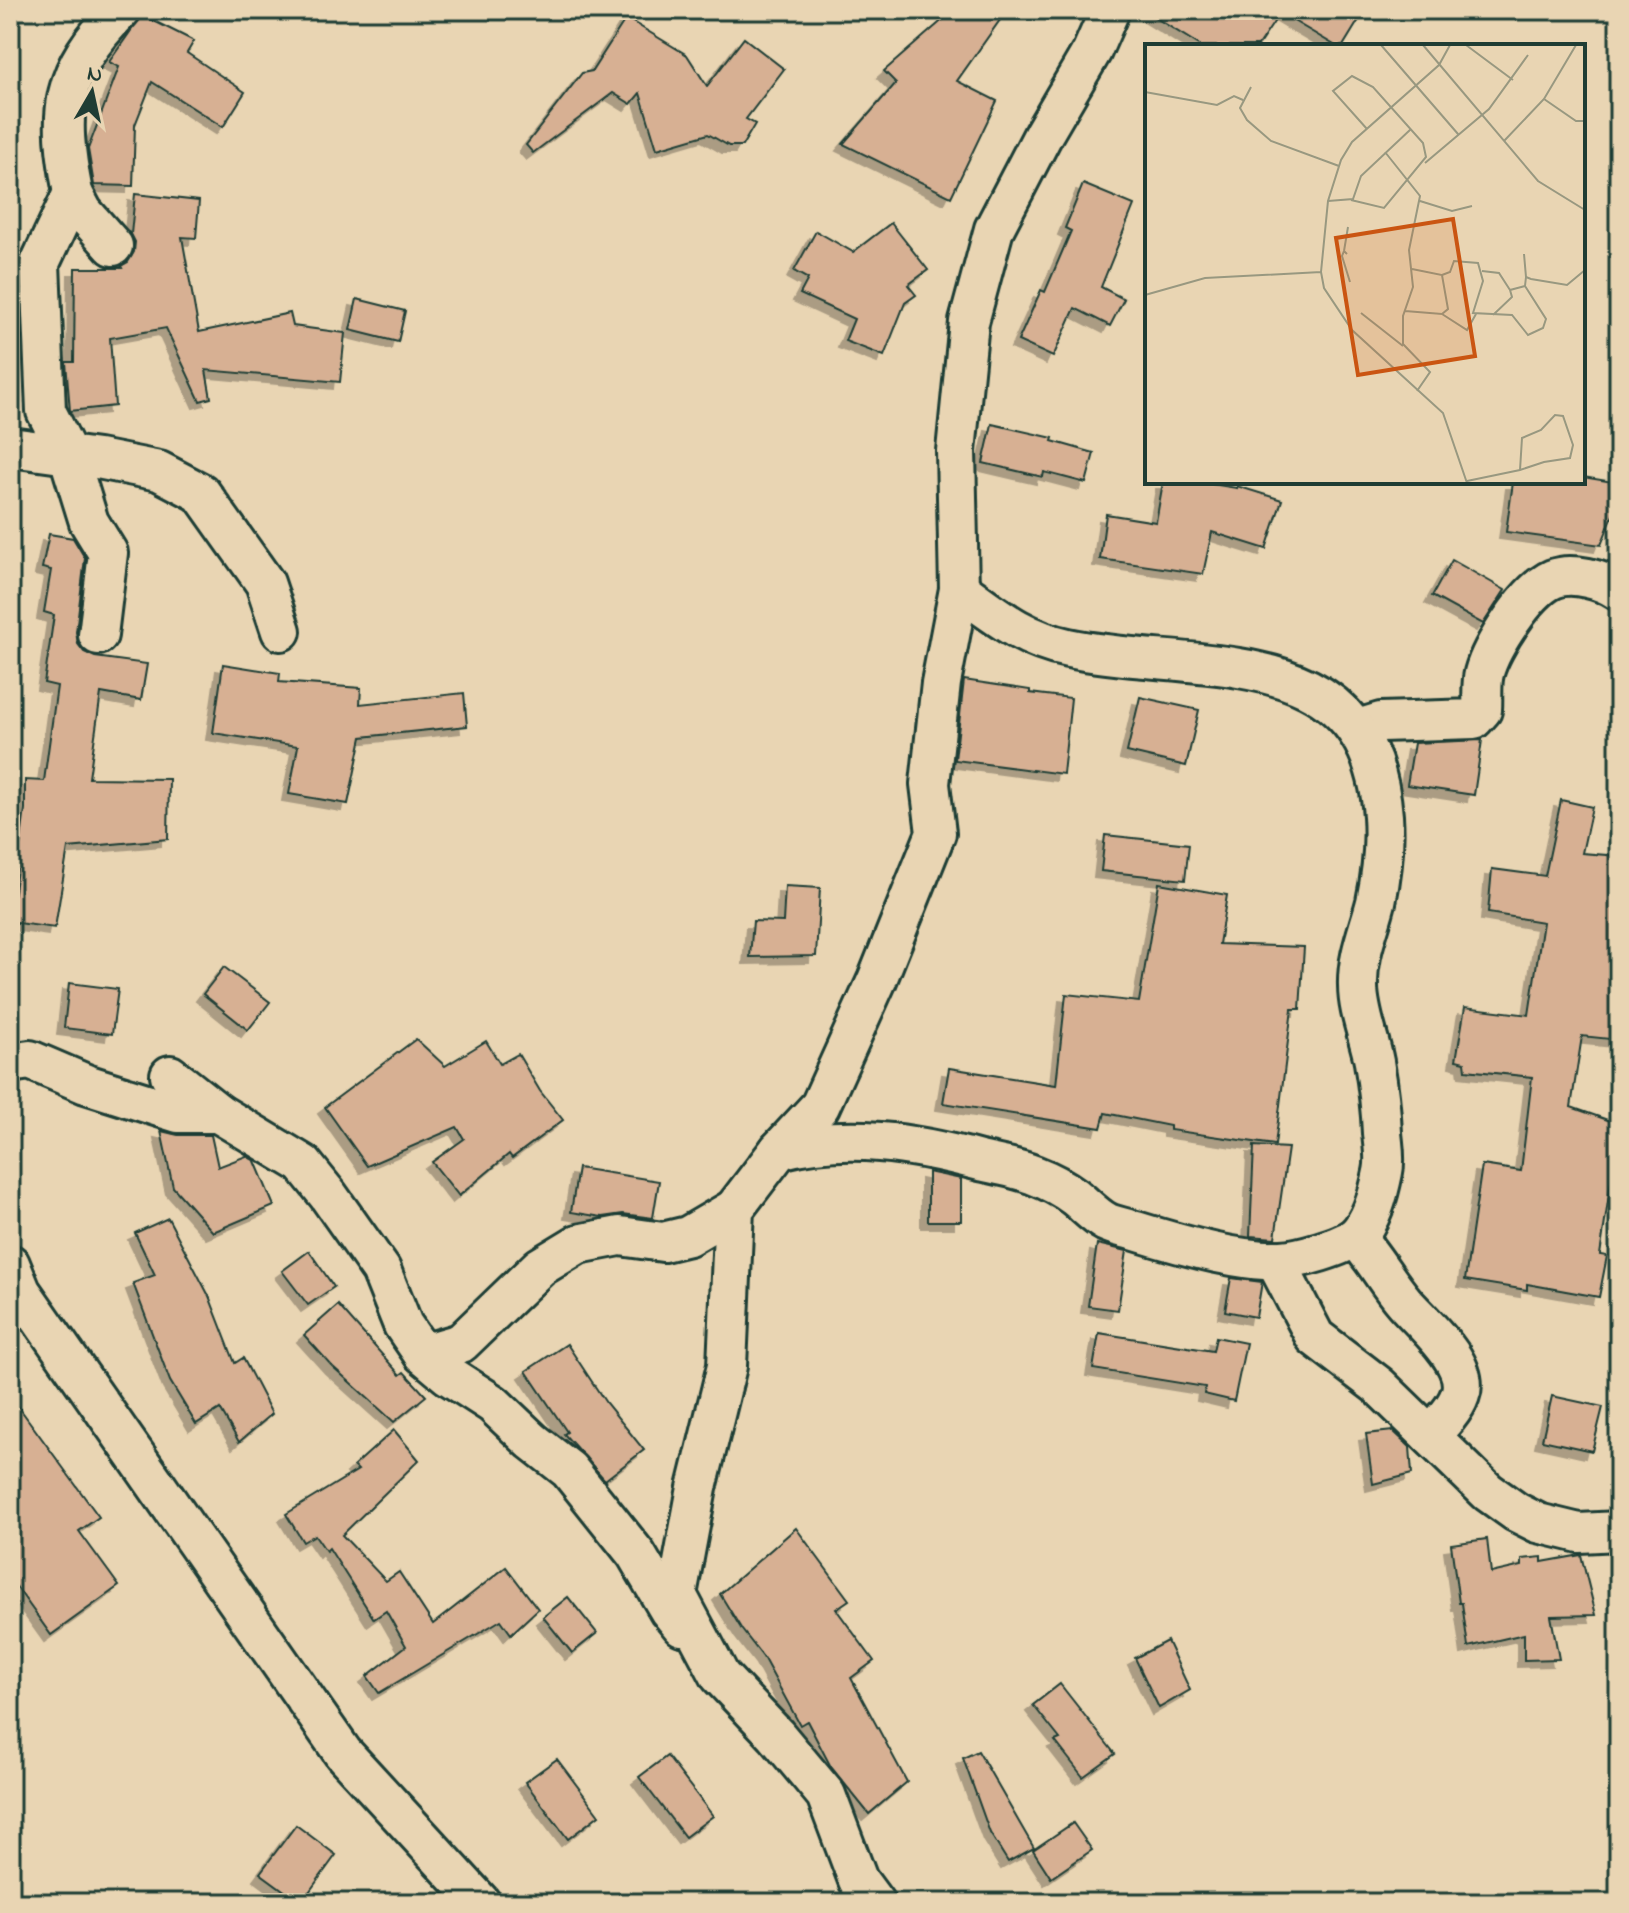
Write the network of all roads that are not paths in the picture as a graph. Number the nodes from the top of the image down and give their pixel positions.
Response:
1 (121, 10) edge
2 (1110, 10) edge
3 (73, 193) junction
4 (113, 246) dead end
5 (18, 448) dead end
6 (68, 454) junction
7 (959, 589) junction
8 (1619, 591) edge
9 (281, 631) dead end
10 (98, 635) dead end
11 (1358, 729) junction
12 (10, 1063) edge
13 (170, 1075) dead end
14 (218, 1113) junction
15 (779, 1150) junction
16 (734, 1209) junction
17 (1355, 1237) junction
18 (1275, 1260) junction
19 (10, 1264) edge
20 (423, 1354) junction
21 (1430, 1435) junction
22 (1619, 1531) edge
23 (720, 1676) junction
24 (481, 1903) edge
25 (875, 1903) edge

1 - 3 street
2 - 7 street
3 - 4 street
3 - 6 street
5 - 6 street
6 - 9 street
6 - 10 street
7 - 11 street
7 - 15 street
8 - 11 street
11 - 17 street
12 - 14 street
13 - 14 street
14 - 20 street
15 - 16 street
15 - 18 street
16 - 20 street
16 - 23 street
17 - 18 street
17 - 21 street
18 - 21 street
19 - 24 street
20 - 23 street
21 - 22 street
23 - 25 street

